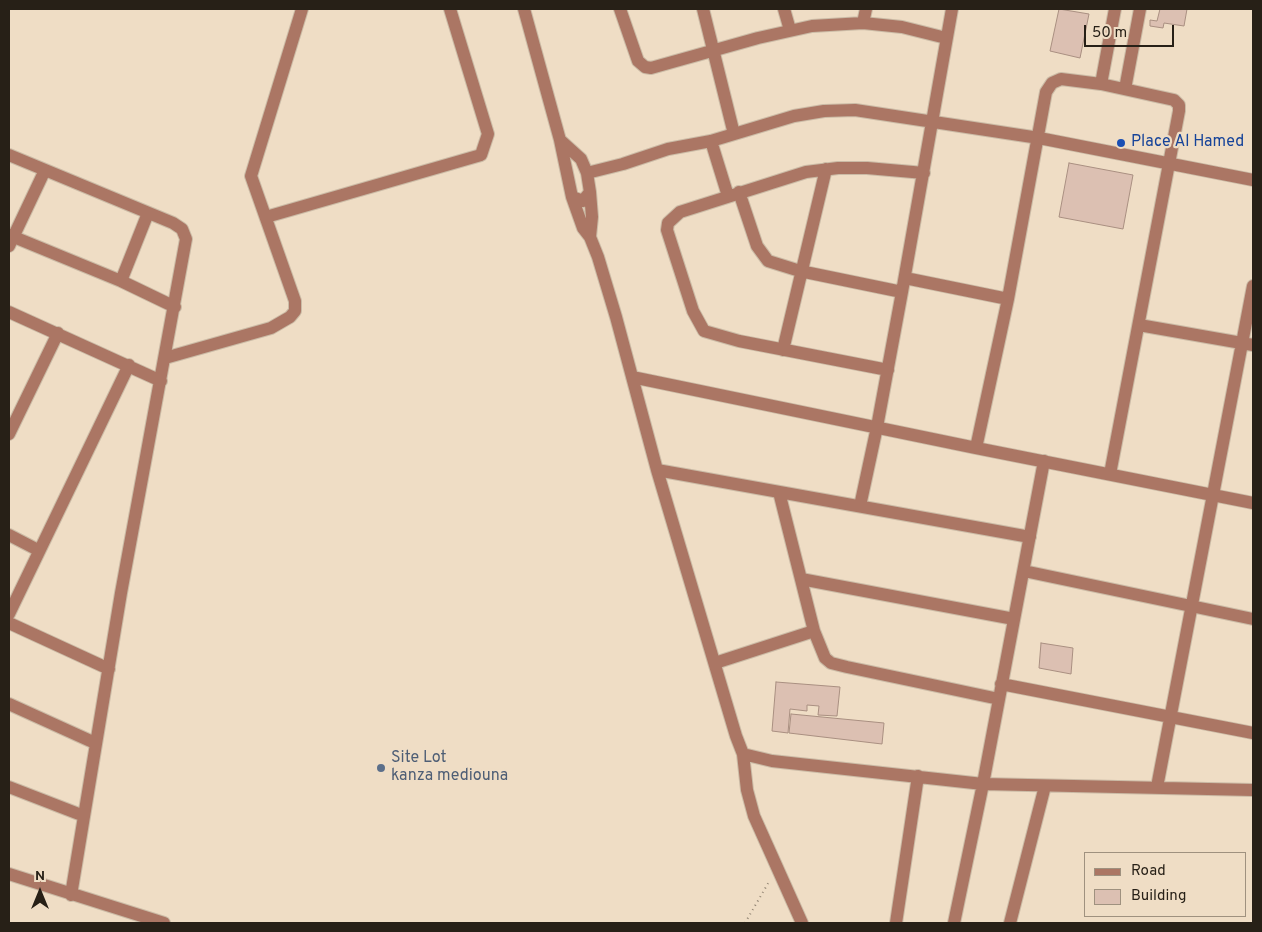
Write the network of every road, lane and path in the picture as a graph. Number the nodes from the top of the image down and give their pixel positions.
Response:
1 (302, 9) edge
2 (451, 9) edge
3 (524, 9) edge
4 (620, 9) edge
5 (703, 9) edge
6 (784, 9) edge
7 (866, 9) edge
8 (952, 9) edge
9 (1115, 9) edge
10 (1140, 9) edge
11 (863, 23) junction
12 (790, 30) junction
13 (946, 38) junction
14 (714, 50) junction
15 (1101, 84) junction
16 (1125, 89) junction
17 (932, 120) junction
18 (734, 134) junction
19 (1039, 138) junction
20 (560, 140) junction
21 (711, 142) junction
22 (9, 155) edge
23 (581, 159) junction
24 (1169, 164) junction
25 (564, 165) junction
26 (826, 169) junction
27 (45, 170) junction
28 (587, 173) junction
29 (924, 173) junction
30 (1253, 180) edge
31 (590, 192) junction
32 (734, 194) junction
33 (572, 197) junction
34 (148, 213) junction
35 (266, 217) junction
36 (590, 237) junction
37 (10, 239) edge
38 (800, 271) junction
39 (905, 278) junction
40 (121, 281) junction
41 (1253, 286) edge
42 (902, 292) junction
43 (1008, 299) junction
44 (175, 307) junction
45 (9, 312) edge
46 (1139, 325) junction
47 (58, 334) junction
48 (1248, 344) edge
49 (783, 350) junction
50 (165, 358) junction
51 (129, 365) junction
52 (888, 370) junction
53 (632, 377) junction
54 (161, 381) junction
55 (877, 427) junction
56 (9, 434) edge
57 (976, 448) junction
58 (1044, 461) junction
59 (657, 470) junction
60 (1110, 474) junction
61 (778, 492) junction
62 (1214, 495) junction
63 (1253, 503) edge
64 (860, 506) junction
65 (9, 535) edge
66 (1030, 537) junction
67 (38, 550) junction
68 (1024, 571) junction
69 (801, 579) junction
70 (1193, 606) junction
71 (9, 614) edge
72 (1014, 619) junction
73 (1253, 619) edge
74 (9, 623) edge
75 (814, 631) junction
76 (715, 663) junction
77 (109, 669) junction
78 (1001, 684) junction
79 (999, 699) junction
80 (9, 704) edge
81 (1171, 716) junction
82 (1253, 733) edge
83 (96, 743) junction
84 (743, 754) junction
85 (918, 776) junction
86 (984, 784) junction
87 (1045, 786) junction
88 (9, 787) edge
89 (1157, 787) junction
90 (1253, 790) edge
91 (84, 816) junction
92 (776, 868) junction
93 (9, 874) edge
94 (71, 895) junction
95 (164, 923) edge
96 (745, 923) edge
97 (802, 923) edge
98 (896, 923) edge
99 (954, 923) edge
100 (1010, 923) edge

1 - 35 street
2 - 35 street
3 - 20 street
4 - 14 street
5 - 14 street
6 - 12 street
7 - 11 street
8 - 13 street
9 - 15 street
10 - 16 street
11 - 12 street
11 - 13 street
12 - 14 street
13 - 17 street
14 - 18 street
15 - 16 street
15 - 19 street
16 - 24 street
17 - 18 street
17 - 19 street
17 - 29 street
18 - 21 street
19 - 24 street
19 - 43 street
20 - 23 street
20 - 25 street
21 - 28 street
21 - 32 street
22 - 27 street
23 - 25 street
23 - 28 street
24 - 30 street
24 - 46 street
25 - 33 street
26 - 29 street
26 - 32 street
26 - 38 street
27 - 34 street
27 - 37 street
28 - 31 street
29 - 39 street
31 - 33 street
31 - 36 street
32 - 38 street
32 - 49 street
33 - 36 street
34 - 40 street
34 - 44 street
35 - 50 street
36 - 53 street
37 - 40 street
38 - 42 street
38 - 49 street
39 - 42 street
39 - 43 street
40 - 44 street
41 - 48 street
42 - 52 street
43 - 57 street
44 - 50 street
45 - 47 street
46 - 48 street
46 - 60 street
47 - 51 street
47 - 56 street
48 - 62 street
49 - 52 street
50 - 54 street
51 - 54 street
51 - 67 street
52 - 55 street
53 - 55 street
53 - 59 street
54 - 77 street
55 - 57 street
55 - 64 street
57 - 58 street
58 - 60 street
58 - 66 street
59 - 61 street
59 - 76 street
60 - 62 street
61 - 64 street
61 - 69 street
62 - 63 street
62 - 70 street
64 - 66 street
65 - 67 street
66 - 68 street
67 - 71 street
68 - 70 street
68 - 72 street
69 - 72 street
69 - 75 street
70 - 73 street
70 - 81 street
72 - 78 street
74 - 77 street
75 - 76 street
75 - 79 street
76 - 84 street
77 - 83 street
78 - 79 street
78 - 81 street
79 - 86 street
80 - 83 street
81 - 82 street
81 - 89 street
83 - 91 street
84 - 85 street
84 - 92 street
85 - 86 street
85 - 98 street
86 - 87 street
86 - 99 street
87 - 89 street
87 - 100 street
88 - 91 street
89 - 90 street
91 - 94 street
92 - 96 path
92 - 97 street
93 - 94 street
94 - 95 street

